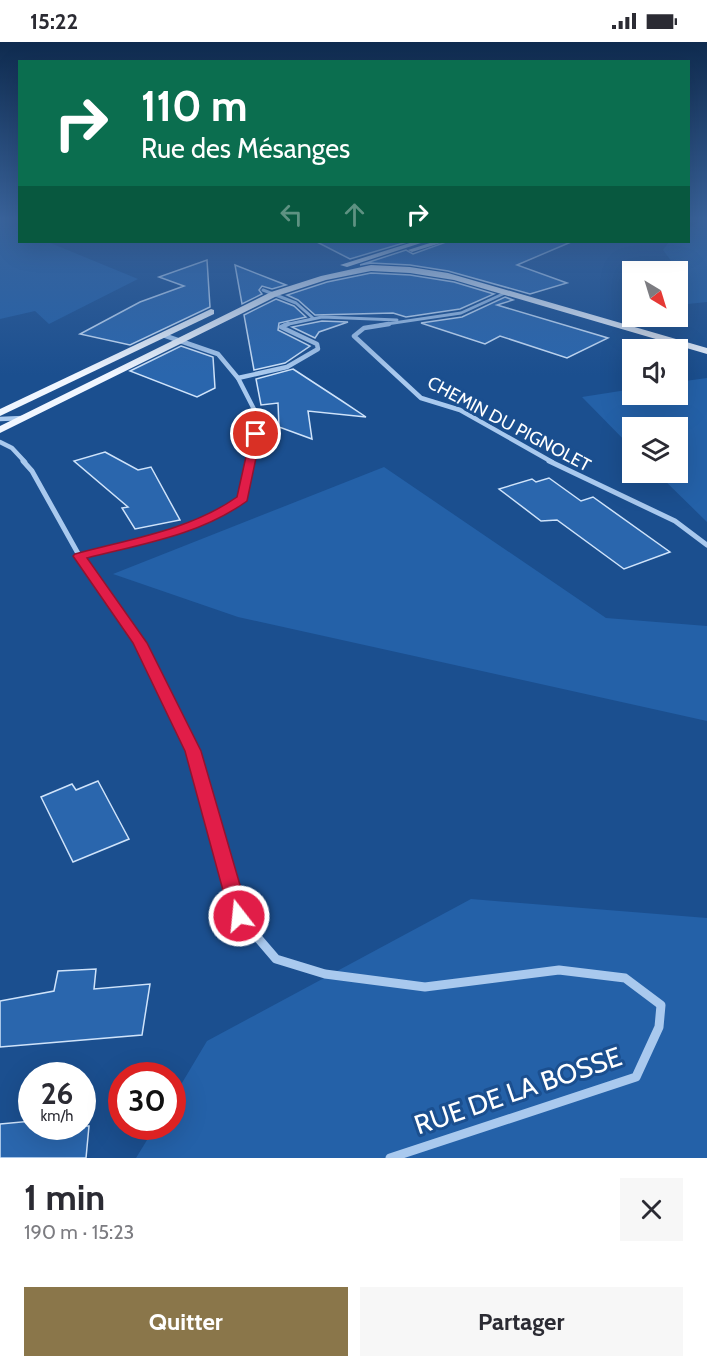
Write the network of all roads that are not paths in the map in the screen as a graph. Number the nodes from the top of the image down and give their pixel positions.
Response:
1 (331, 270) edge
2 (342, 270) edge
3 (361, 270) edge
4 (426, 270) edge
5 (426, 270) edge
6 (453, 278) junction
7 (268, 292) junction
8 (505, 293) junction
9 (227, 305) dead end
10 (216, 310) dead end
11 (313, 318) junction
12 (406, 321) junction
13 (171, 337) junction
14 (707, 351) edge
15 (238, 378) junction
16 (0, 413) edge
17 (25, 418) junction
18 (0, 419) edge
19 (0, 430) edge
20 (0, 442) edge
21 (707, 545) edge
22 (80, 556) junction
23 (390, 1158) edge

1 - 7 main road
2 - 7 main road
3 - 7 main road
4 - 6 main road
5 - 6 main road
6 - 8 main road
7 - 9 main road
7 - 11 street
7 - 13 main road
8 - 12 street, CHEMIN DU PIGNOLET
8 - 14 main road
10 - 13 main road
11 - 12 street
11 - 15 street
12 - 21 street, CHEMIN DU PIGNOLET
13 - 15 street
13 - 16 main road
13 - 17 main road
15 - 22 street
17 - 18 street
17 - 19 main road
20 - 22 street, RUE DE LA BOSSE
22 - 23 street, RUE DE LA BOSSE

